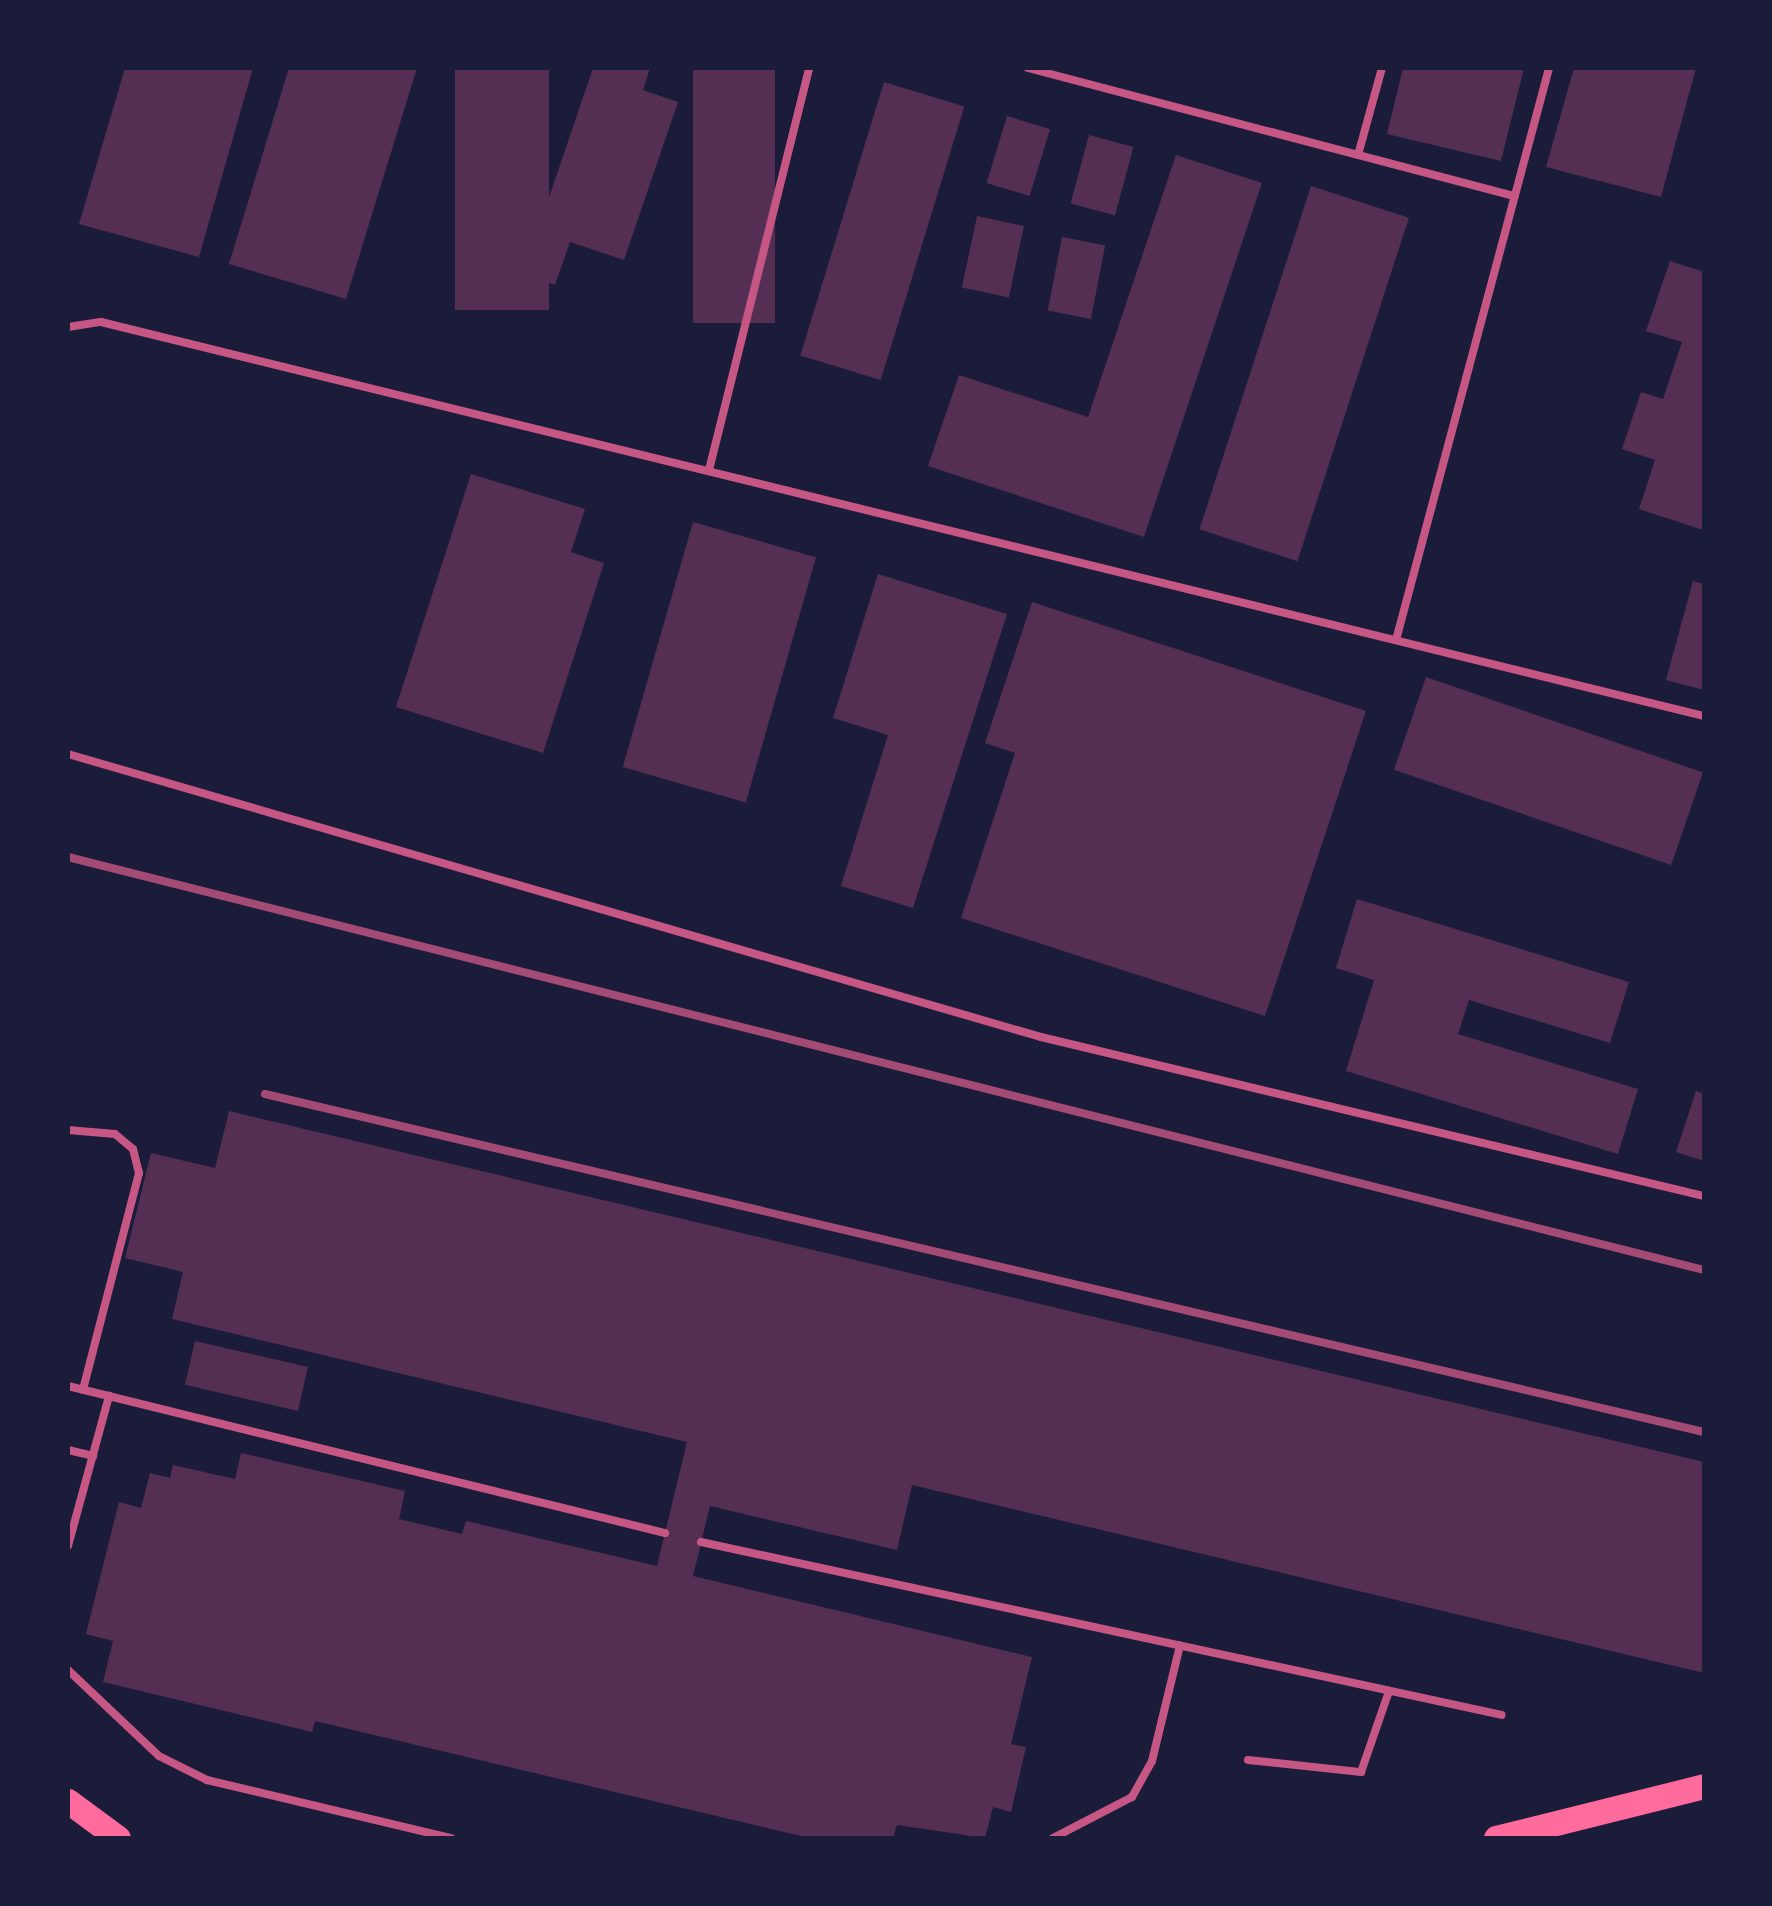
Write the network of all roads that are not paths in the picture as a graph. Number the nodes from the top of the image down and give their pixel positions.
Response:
1 (809, 68) edge
2 (1028, 68) edge
3 (1382, 68) edge
4 (1549, 68) edge
5 (1358, 155) junction
6 (1514, 196) junction
7 (68, 326) edge
8 (709, 470) junction
9 (1396, 640) junction
10 (1704, 716) edge
11 (68, 754) edge
12 (68, 1130) edge
13 (1704, 1196) edge
14 (68, 1386) edge
15 (83, 1390) junction
16 (109, 1396) junction
17 (68, 1450) edge
18 (92, 1456) junction
19 (665, 1533) dead end
20 (701, 1542) dead end
21 (68, 1546) edge
22 (1180, 1646) junction
23 (68, 1670) edge
24 (1389, 1691) junction
25 (1502, 1715) dead end
26 (1248, 1760) dead end
27 (1704, 1786) edge
28 (68, 1801) edge
29 (118, 1838) edge
30 (451, 1838) edge
31 (1054, 1838) edge
32 (1496, 1838) edge

1 - 8 lane
2 - 5 lane
3 - 5 lane
4 - 6 lane
5 - 6 lane
6 - 9 lane
7 - 8 lane
8 - 9 lane
9 - 10 lane
11 - 13 lane
12 - 15 lane
14 - 15 lane
15 - 16 lane
16 - 18 lane
16 - 19 lane
17 - 18 lane
18 - 21 lane
20 - 22 lane
22 - 24 lane
22 - 31 lane
23 - 30 lane
24 - 25 lane
24 - 26 lane
27 - 32 main road
28 - 29 main road

